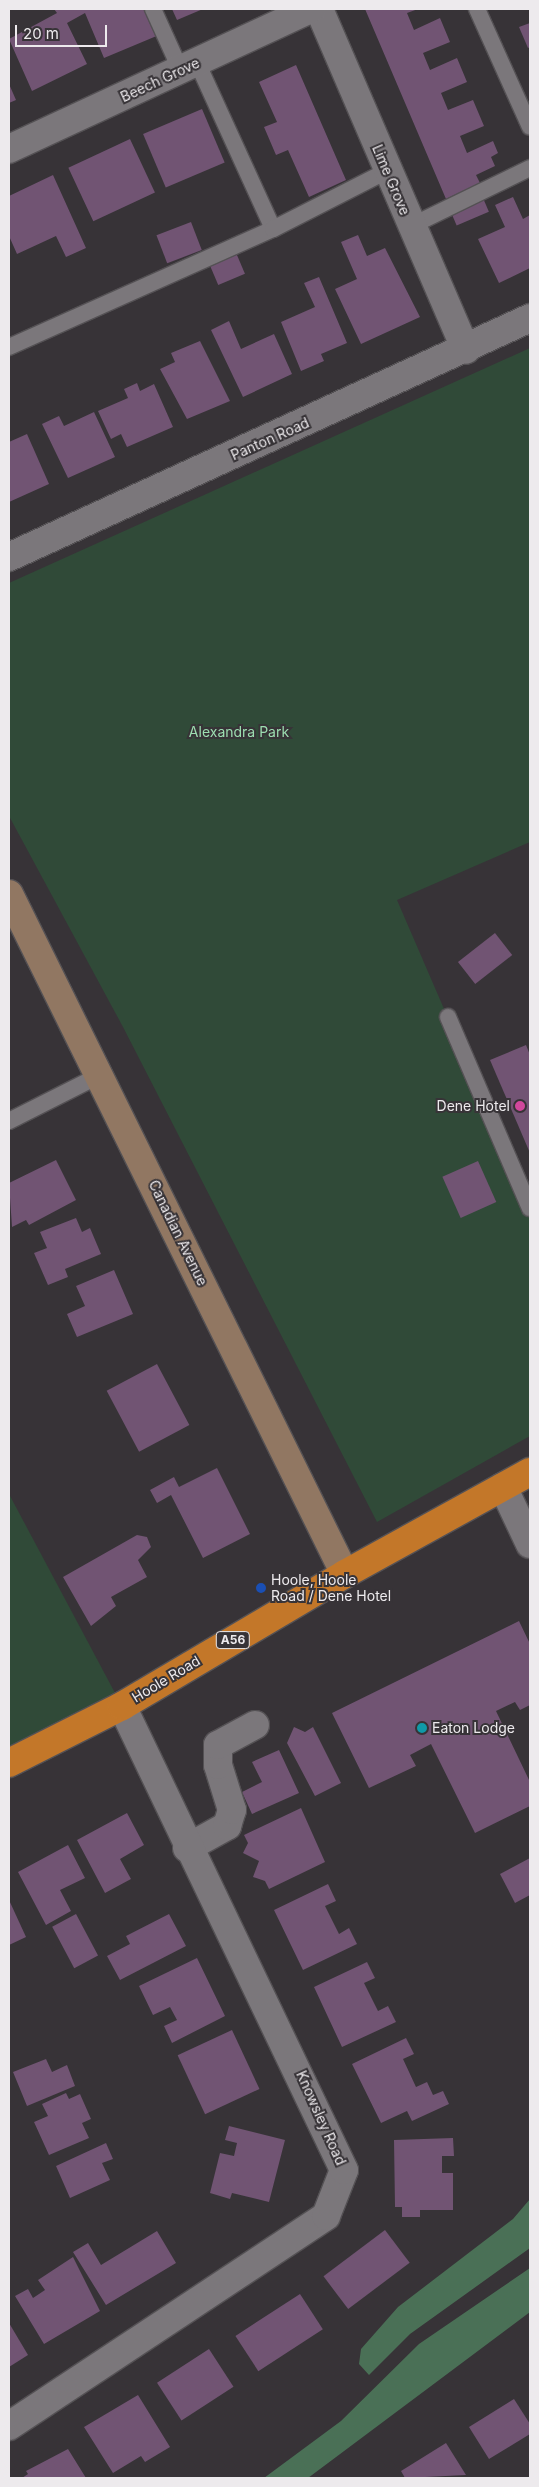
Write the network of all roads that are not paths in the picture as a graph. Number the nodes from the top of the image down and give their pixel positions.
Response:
1 (153, 9) edge
2 (310, 9) edge
3 (319, 9) edge
4 (477, 9) edge
5 (189, 66) junction
6 (530, 127) edge
7 (9, 149) edge
8 (530, 168) edge
9 (387, 171) junction
10 (411, 226) junction
11 (273, 228) junction
12 (530, 318) edge
13 (9, 347) edge
14 (466, 350) junction
15 (9, 557) edge
16 (9, 894) edge
17 (448, 1017) dead end
18 (100, 1075) junction
19 (9, 1121) edge
20 (530, 1208) edge
21 (530, 1472) edge
22 (503, 1487) junction
23 (530, 1544) edge
24 (345, 1574) junction
25 (122, 1706) junction
26 (255, 1725) dead end
27 (9, 1763) edge
28 (187, 1848) junction
29 (9, 2426) edge

1 - 5 lane
2 - 5 street, Beech Grove
3 - 9 street, Lime Grove
4 - 6 lane
5 - 7 street, Beech Grove
5 - 11 lane
8 - 10 lane
9 - 10 street, Lime Grove
9 - 11 lane
10 - 14 street, Lime Grove
11 - 13 lane
12 - 14 street, Panton Road
14 - 15 street, Panton Road
16 - 18 street, Canadian Avenue
17 - 20 lane
18 - 19 lane
18 - 24 street, Canadian Avenue
21 - 22 highway, Hoole Road / A56
22 - 23 street
22 - 24 highway, Hoole Road / A56
24 - 25 highway, Hoole Road / A56
25 - 27 highway, Hoole Road / A56
25 - 28 street, Knowsley Road
26 - 28 street
28 - 29 street, Knowsley Road

